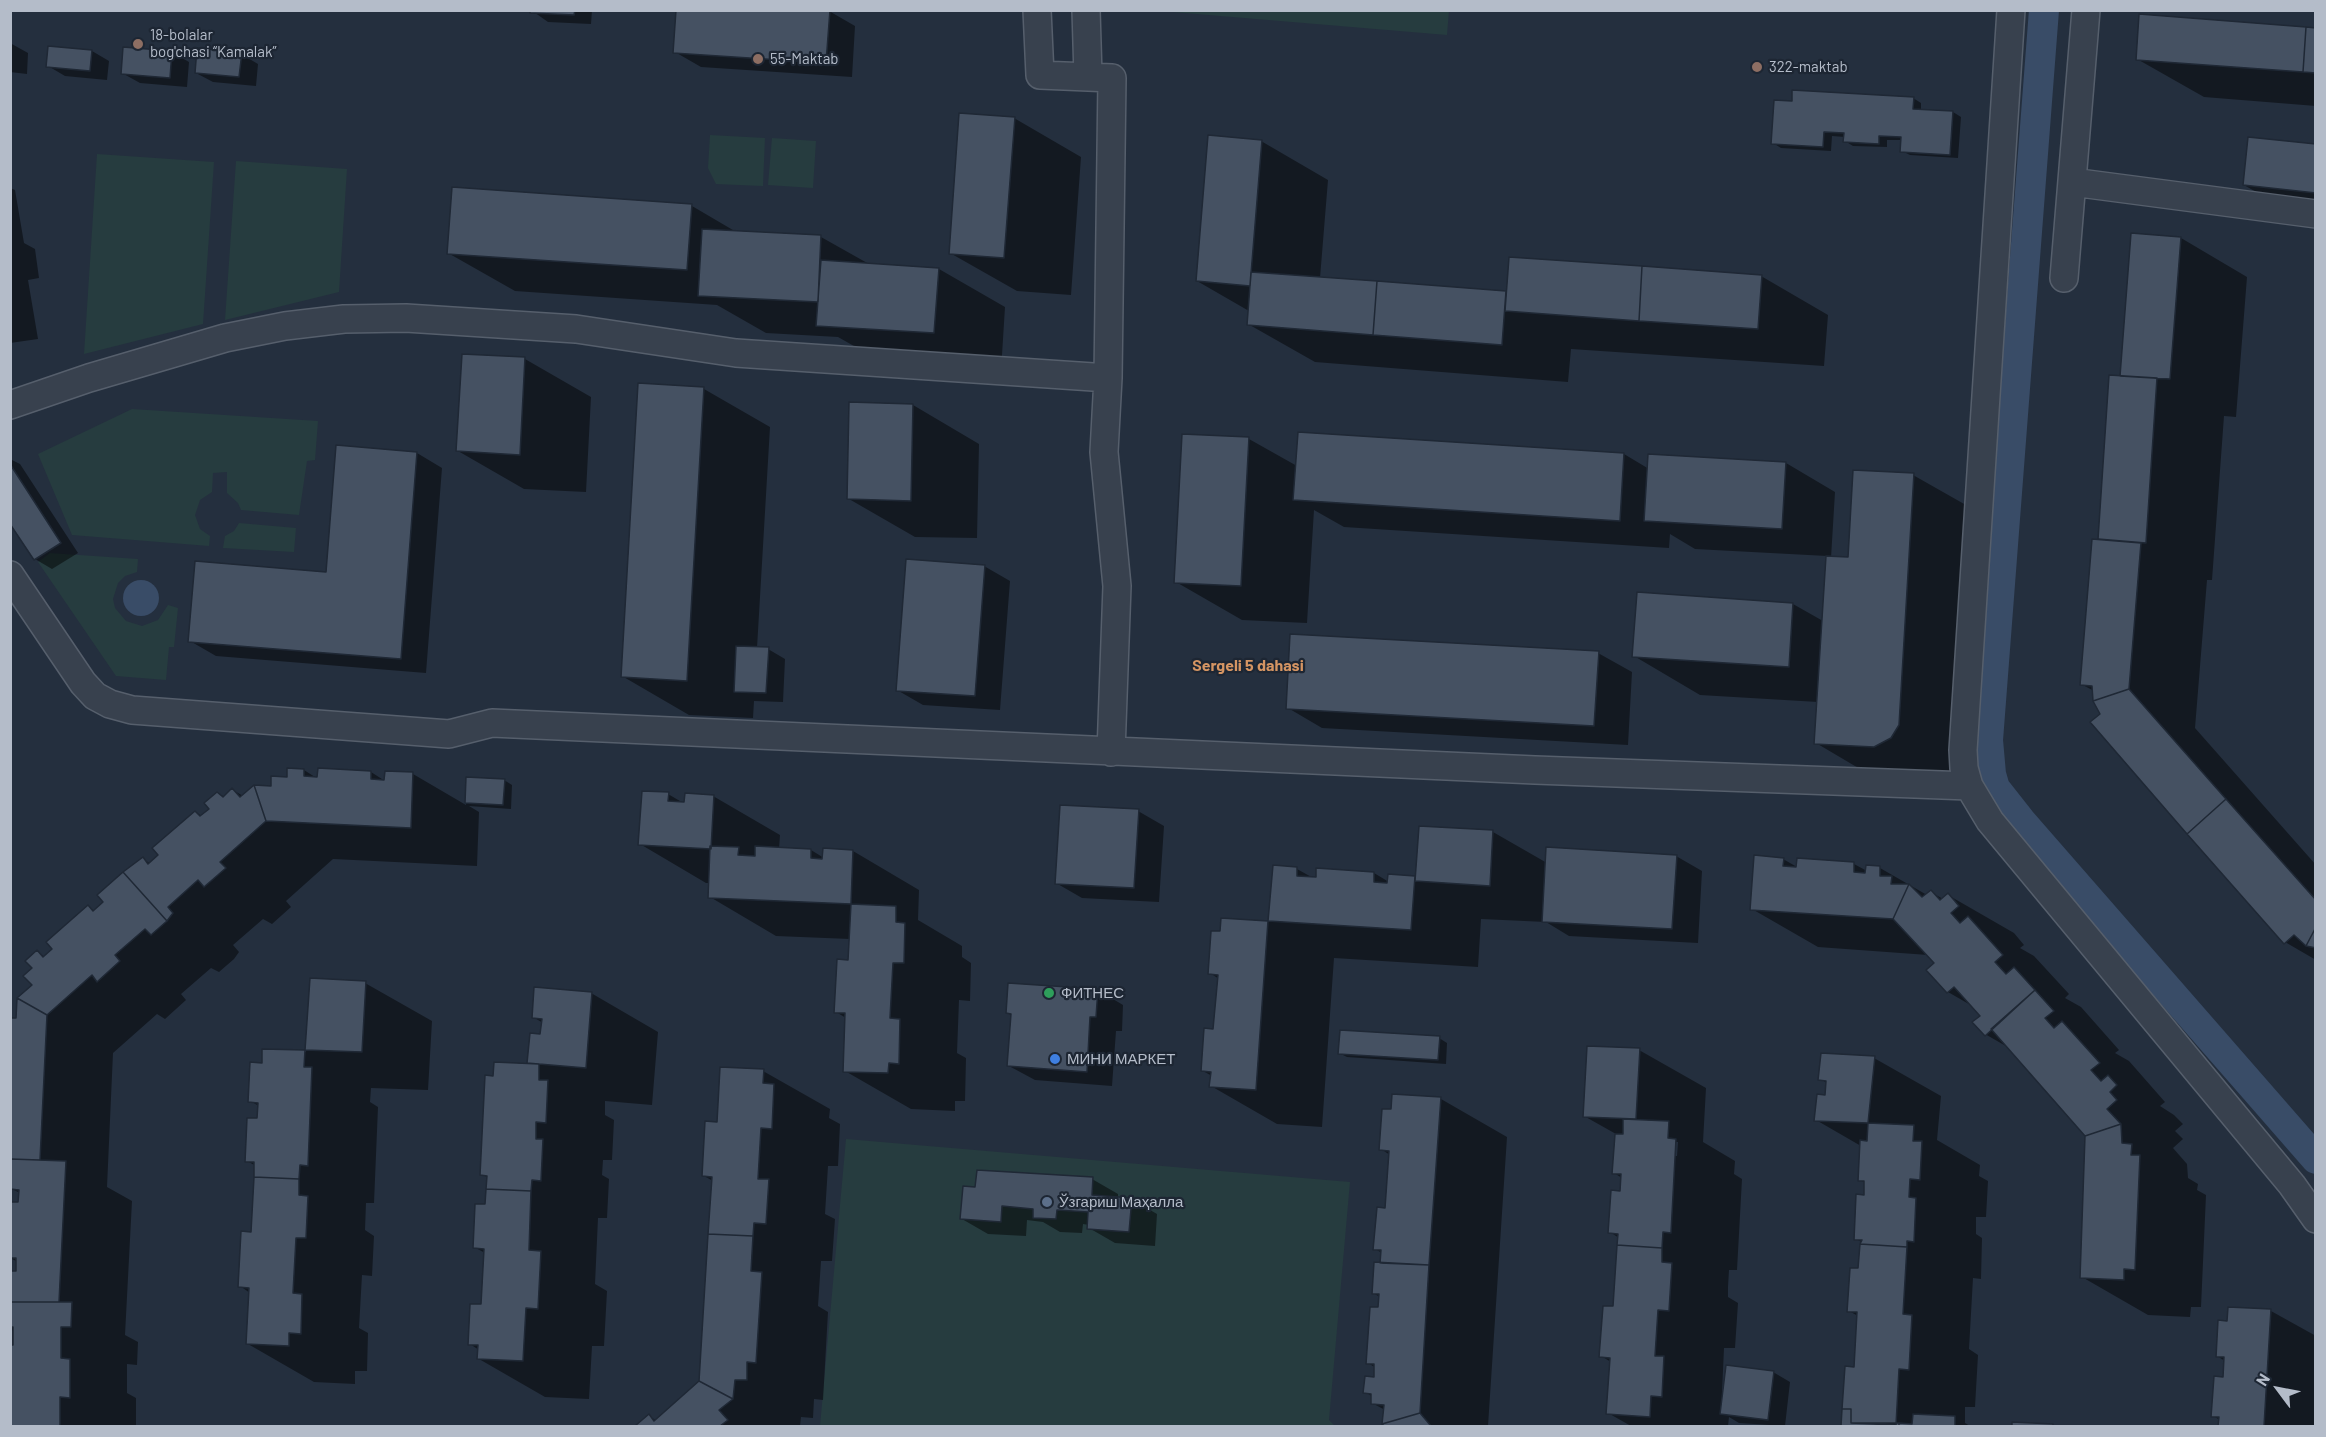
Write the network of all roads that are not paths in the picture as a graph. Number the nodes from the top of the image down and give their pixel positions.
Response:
1 (1037, 10) edge
2 (1086, 10) edge
3 (2011, 10) edge
4 (2086, 10) edge
5 (1088, 76) junction
6 (2072, 182) junction
7 (2316, 214) edge
8 (2064, 278) dead end
9 (1108, 378) junction
10 (10, 405) edge
11 (10, 575) edge
12 (1110, 752) junction
13 (1969, 786) junction
14 (2316, 1219) edge

1 - 5 street
2 - 5 street
3 - 13 street
4 - 6 street
5 - 9 street
6 - 7 street
6 - 8 street
9 - 10 street
9 - 12 street
11 - 12 street
12 - 13 street
13 - 14 street

